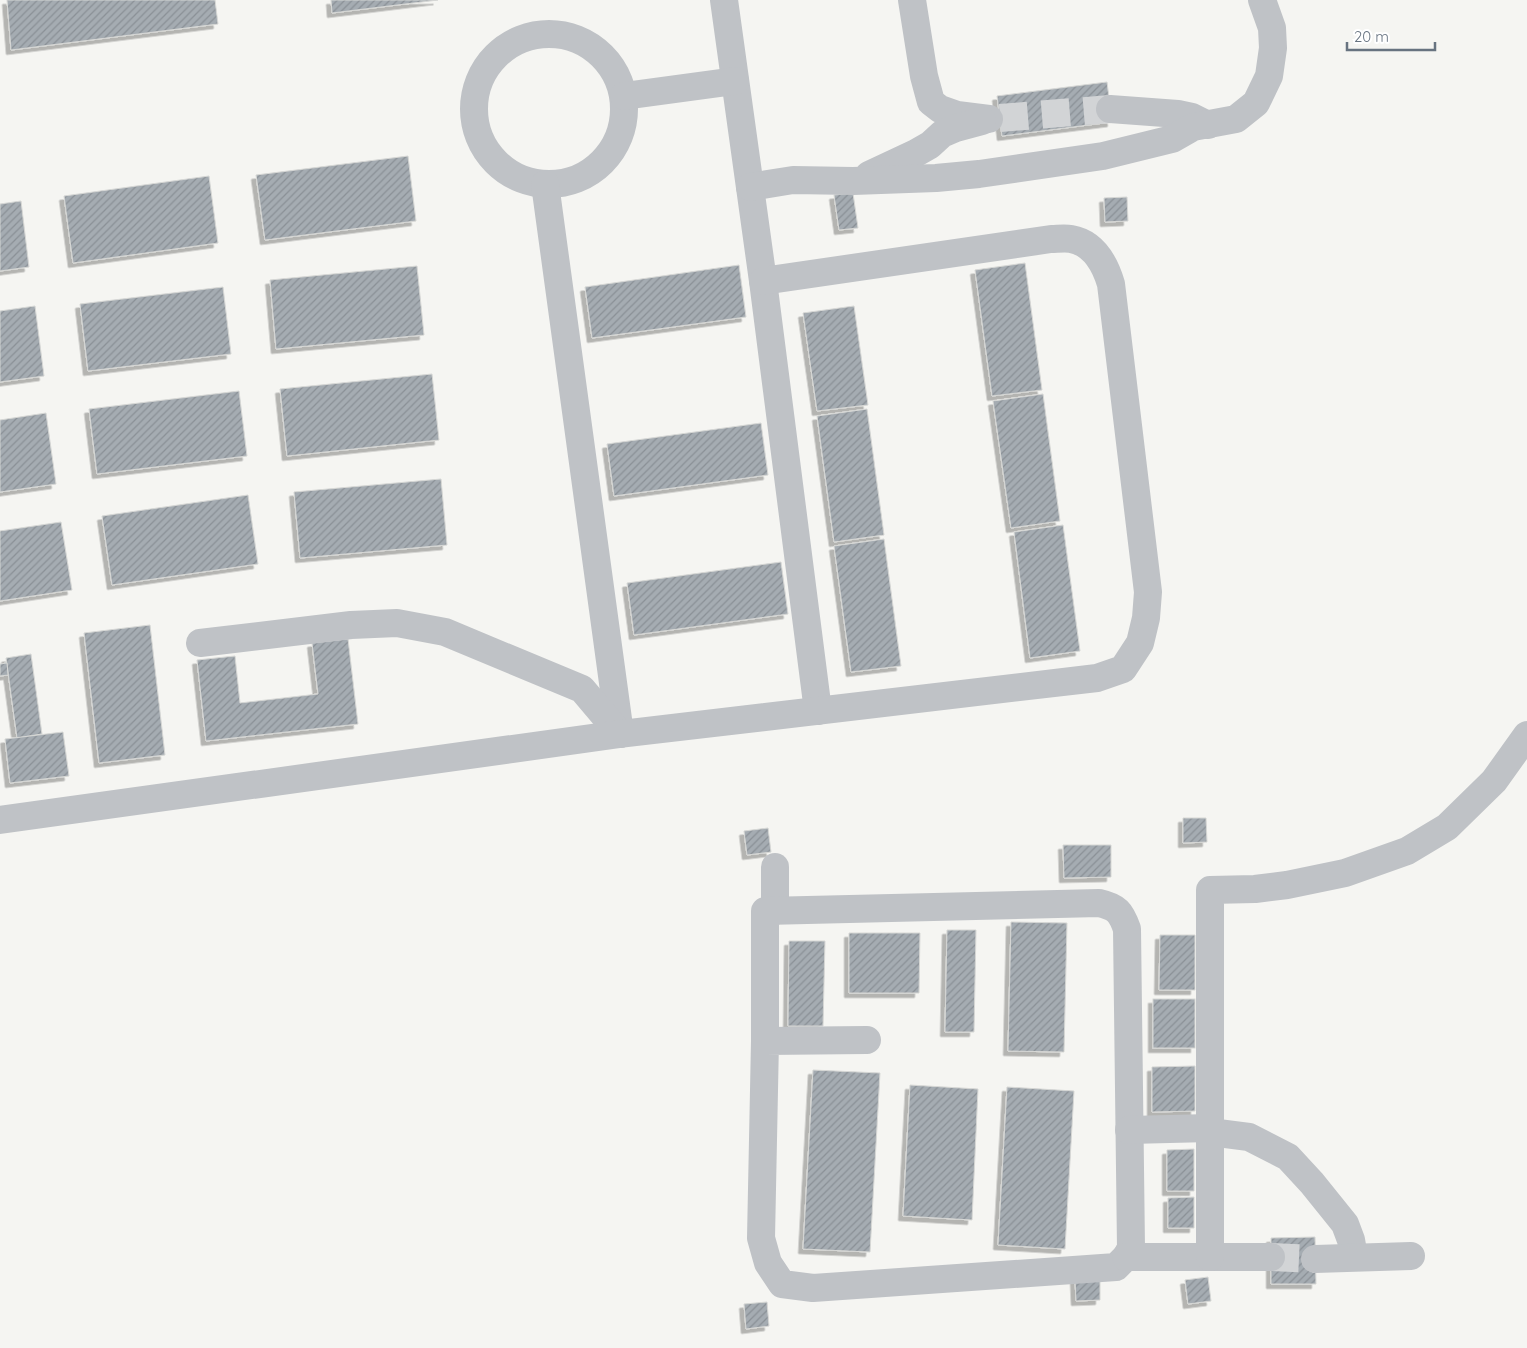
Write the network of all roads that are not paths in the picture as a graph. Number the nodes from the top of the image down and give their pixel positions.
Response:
1 (724, 0) edge
2 (912, 0) edge
3 (1262, 0) edge
4 (735, 81) junction
5 (624, 96) junction
6 (1110, 109) tunnel mouth
7 (1208, 125) junction
8 (853, 181) junction
9 (545, 184) junction
10 (750, 187) junction
11 (763, 281) junction
12 (200, 643) dead end
13 (818, 711) junction
14 (620, 734) junction
15 (1527, 735) edge
16 (0, 820) edge
17 (775, 867) dead end
18 (775, 912) junction
19 (866, 1040) dead end
20 (764, 1041) junction
21 (1129, 1130) junction
22 (1210, 1130) junction
23 (1411, 1256) dead end
24 (1126, 1257) junction
25 (1210, 1257) junction
26 (1354, 1257) junction
27 (1271, 1258) tunnel mouth
28 (1316, 1259) tunnel mouth

1 - 4 lane
2 - 8 lane
3 - 7 lane
4 - 5 lane
4 - 10 lane
5 - 9 lane
5 - 9 lane
6 - 7 lane
7 - 8 lane
8 - 10 lane
9 - 14 lane
10 - 11 lane
11 - 13 lane
11 - 13 lane
12 - 14 lane
13 - 14 lane
14 - 16 lane
15 - 22 lane
17 - 18 lane
18 - 20 lane
18 - 21 lane
19 - 20 lane
20 - 24 lane
21 - 22 lane
21 - 24 lane
22 - 25 lane
22 - 26 lane
23 - 26 lane
24 - 25 lane
25 - 27 lane
26 - 28 lane

